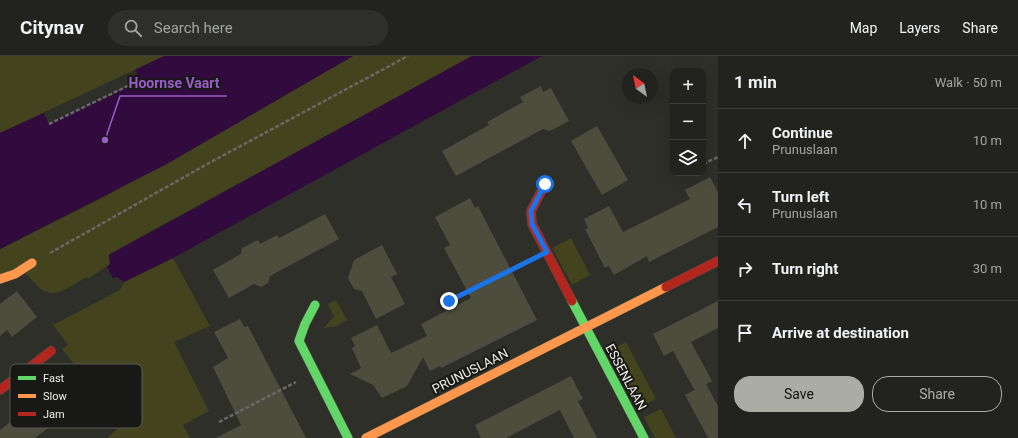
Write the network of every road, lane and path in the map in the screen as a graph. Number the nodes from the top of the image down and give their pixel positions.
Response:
1 (408, 56) edge
2 (140, 80) dead end
3 (49, 124) dead end
4 (718, 157) edge
5 (706, 163) edge
6 (545, 184) dead end
7 (547, 252) junction
8 (718, 261) edge
9 (32, 263) joint
10 (0, 279) edge
11 (449, 301) dead end
12 (315, 305) dead end
13 (586, 328) junction
14 (51, 351) dead end
15 (34, 364) edge
16 (314, 373) junction
17 (10, 382) edge
18 (0, 390) edge
19 (219, 422) dead end
20 (348, 438) edge
21 (366, 438) edge
22 (644, 438) edge

1 - 9 path
2 - 3 path
4 - 5 path
6 - 7 street
7 - 11 path
7 - 13 street
8 - 13 street, PRUNUSLAAN
9 - 10 street
12 - 16 street
13 - 21 street, PRUNUSLAAN
13 - 22 street, ESSENLAAN
14 - 15 street
16 - 19 path
16 - 20 street
17 - 18 street

